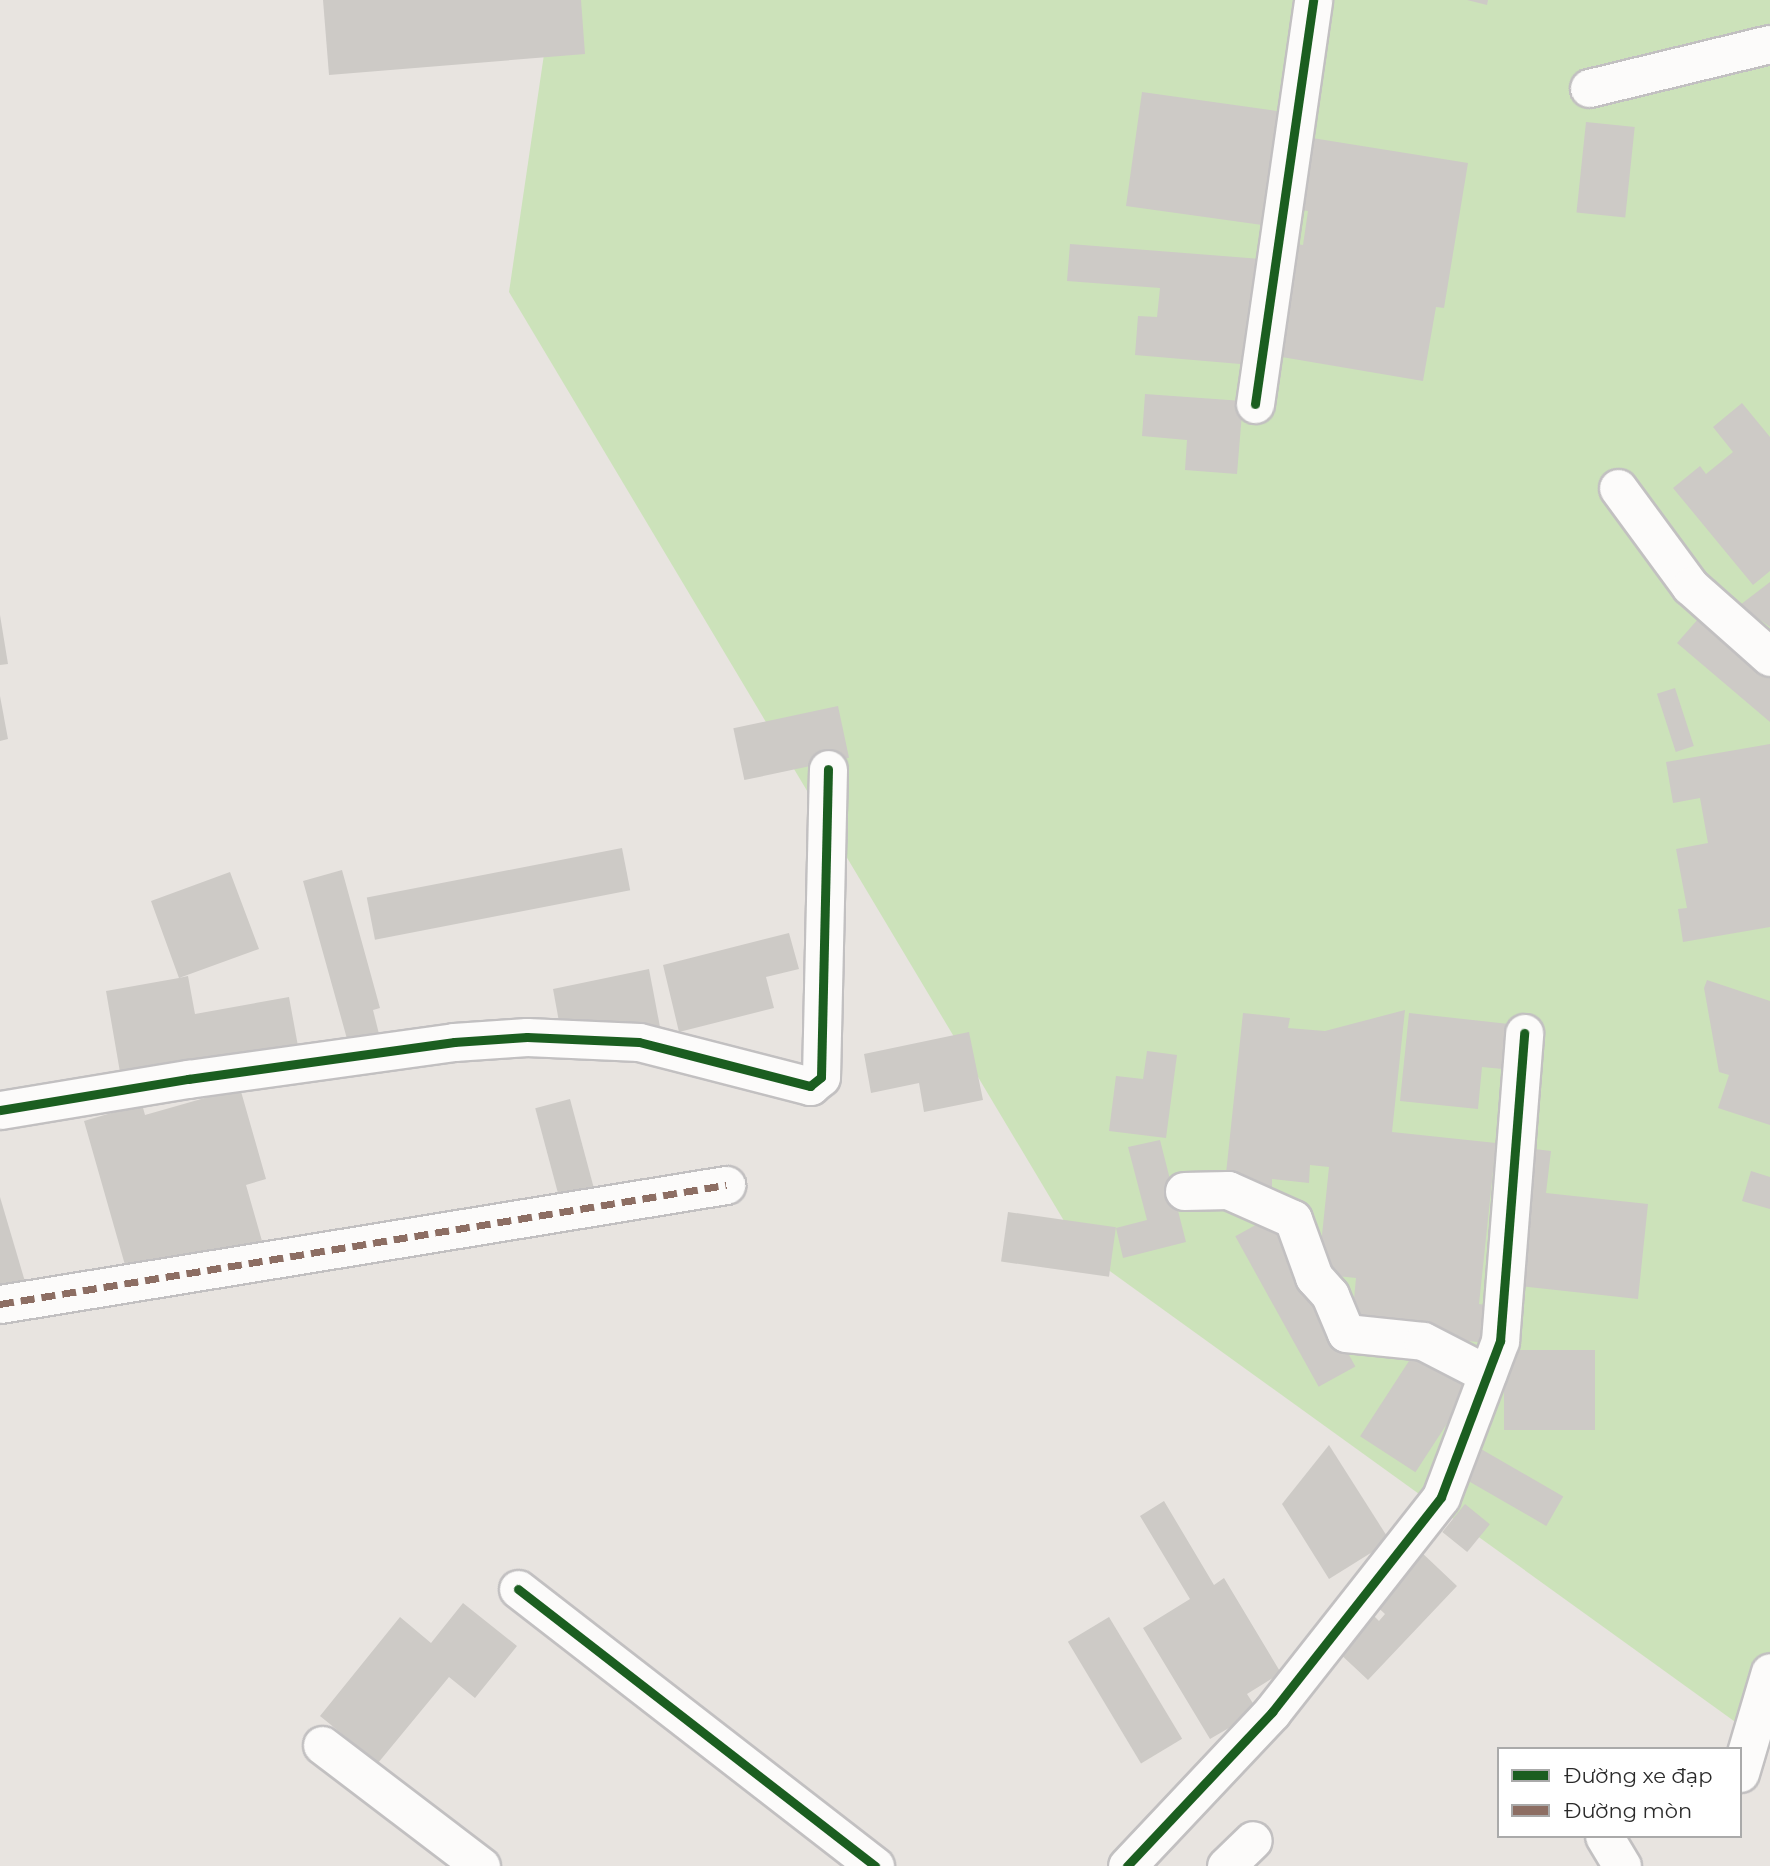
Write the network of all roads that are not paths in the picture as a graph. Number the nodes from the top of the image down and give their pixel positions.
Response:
1 (1313, 0) edge
2 (1770, 44) edge
3 (1589, 88) dead end
4 (1255, 404) dead end
5 (1618, 488) dead end
6 (1770, 657) edge
7 (828, 769) dead end
8 (1524, 1033) dead end
9 (0, 1110) edge
10 (726, 1185) dead end
11 (1184, 1191) dead end
12 (0, 1304) edge
13 (1487, 1374) junction
14 (518, 1589) dead end
15 (1770, 1672) edge
16 (322, 1745) dead end
17 (1742, 1766) edge
18 (1605, 1838) edge
19 (1253, 1840) dead end
20 (481, 1866) edge
21 (875, 1866) edge
22 (1127, 1866) edge
23 (1226, 1866) edge
24 (1622, 1866) edge

1 - 4 street
2 - 3 street
5 - 6 street
7 - 9 street
8 - 13 street
10 - 12 street
11 - 13 street
13 - 22 street
14 - 21 street
15 - 17 street
16 - 20 street
18 - 24 street
19 - 23 street

